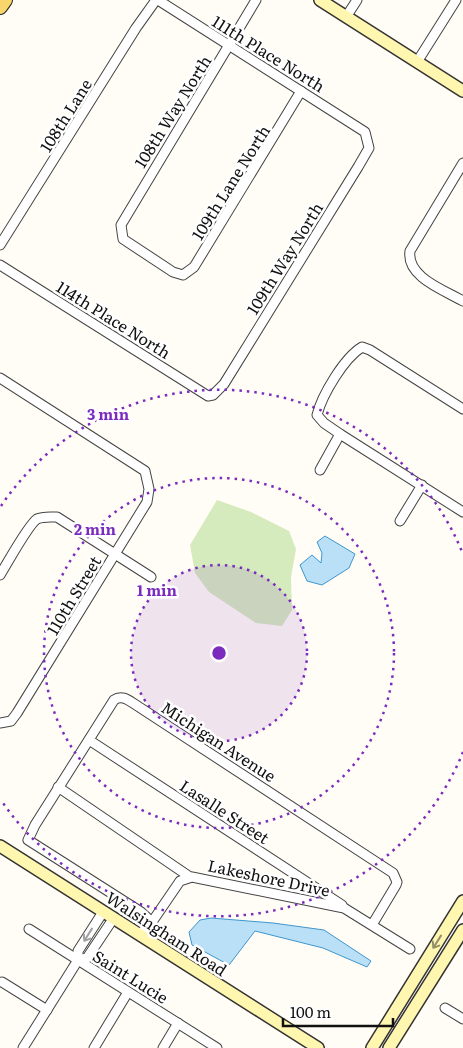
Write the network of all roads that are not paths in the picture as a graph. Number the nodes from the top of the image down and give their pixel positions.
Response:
1 (5, 0) edge
2 (157, 0) edge
3 (256, 0) edge
4 (320, 0) edge
5 (357, 0) edge
6 (456, 0) edge
7 (0, 8) edge
8 (346, 17) junction
9 (229, 47) junction
10 (417, 62) junction
11 (301, 91) junction
12 (463, 91) edge
13 (365, 132) joint
14 (463, 164) edge
15 (0, 245) edge
16 (0, 266) edge
17 (173, 272) joint
18 (463, 301) edge
19 (0, 378) edge
20 (213, 395) joint
21 (463, 409) edge
22 (340, 434) junction
23 (320, 470) dead end
24 (422, 485) junction
25 (463, 512) edge
26 (400, 521) dead end
27 (116, 554) junction
28 (0, 575) edge
29 (151, 577) dead end
30 (0, 724) edge
31 (89, 740) junction
32 (58, 787) junction
33 (0, 846) edge
34 (190, 877) junction
35 (463, 901) edge
36 (344, 908) junction
37 (103, 912) junction
38 (113, 918) junction
39 (152, 922) junction
40 (372, 925) junction
41 (28, 929) dead end
42 (463, 930) edge
43 (139, 935) junction
44 (410, 948) dead end
45 (78, 960) junction
46 (2, 982) dead end
47 (128, 992) junction
48 (445, 1008) dead end
49 (47, 1010) junction
50 (463, 1019) edge
51 (178, 1023) junction
52 (23, 1048) edge
53 (94, 1048) edge
54 (163, 1048) edge
55 (217, 1048) edge
56 (318, 1048) edge
57 (372, 1048) edge
58 (389, 1048) edge

1 - 7 main road
2 - 9 street, 111th Place North
2 - 15 street, 108th Lane
3 - 9 street, 108th Way North
4 - 8 street
5 - 8 street
6 - 10 street
8 - 10 street
9 - 11 street, 111th Place North
9 - 17 street, 108th Way North
10 - 12 street
11 - 13 street, 111th Place North
11 - 17 street, 109th Lane North
13 - 20 street, 109th Way North
14 - 18 street
16 - 20 street, 114th Place North
19 - 27 street, 110th Street
21 - 22 street
22 - 23 street
22 - 24 street
24 - 25 street
24 - 26 street
27 - 28 street
27 - 29 street
27 - 30 street, 110th Street
31 - 32 street, Michigan Avenue
31 - 36 street, Lasalle Street
31 - 40 street, Michigan Avenue
32 - 34 street
32 - 39 street, Michigan Avenue
33 - 37 street, Walsingham Road
34 - 36 street, Lakeshore Drive
34 - 39 street, Lakeshore Drive
35 -> 57 street
36 - 40 street, Lakeshore Drive
37 - 38 street, Walsingham Road
37 -> 45 street
38 - 43 street, Walsingham Road
38 - 45 street
39 - 43 street, Lakeshore Drive
40 - 44 street, Lakeshore Drive
41 - 45 street, Saint Lucie
42 - 58 street
43 - 56 street, Walsingham Road
45 - 47 street, Saint Lucie
45 - 49 street
46 - 49 street
47 - 51 street, Saint Lucie
47 - 53 street
48 - 50 street
49 - 52 street
51 - 54 street
51 - 55 street, Saint Lucie

